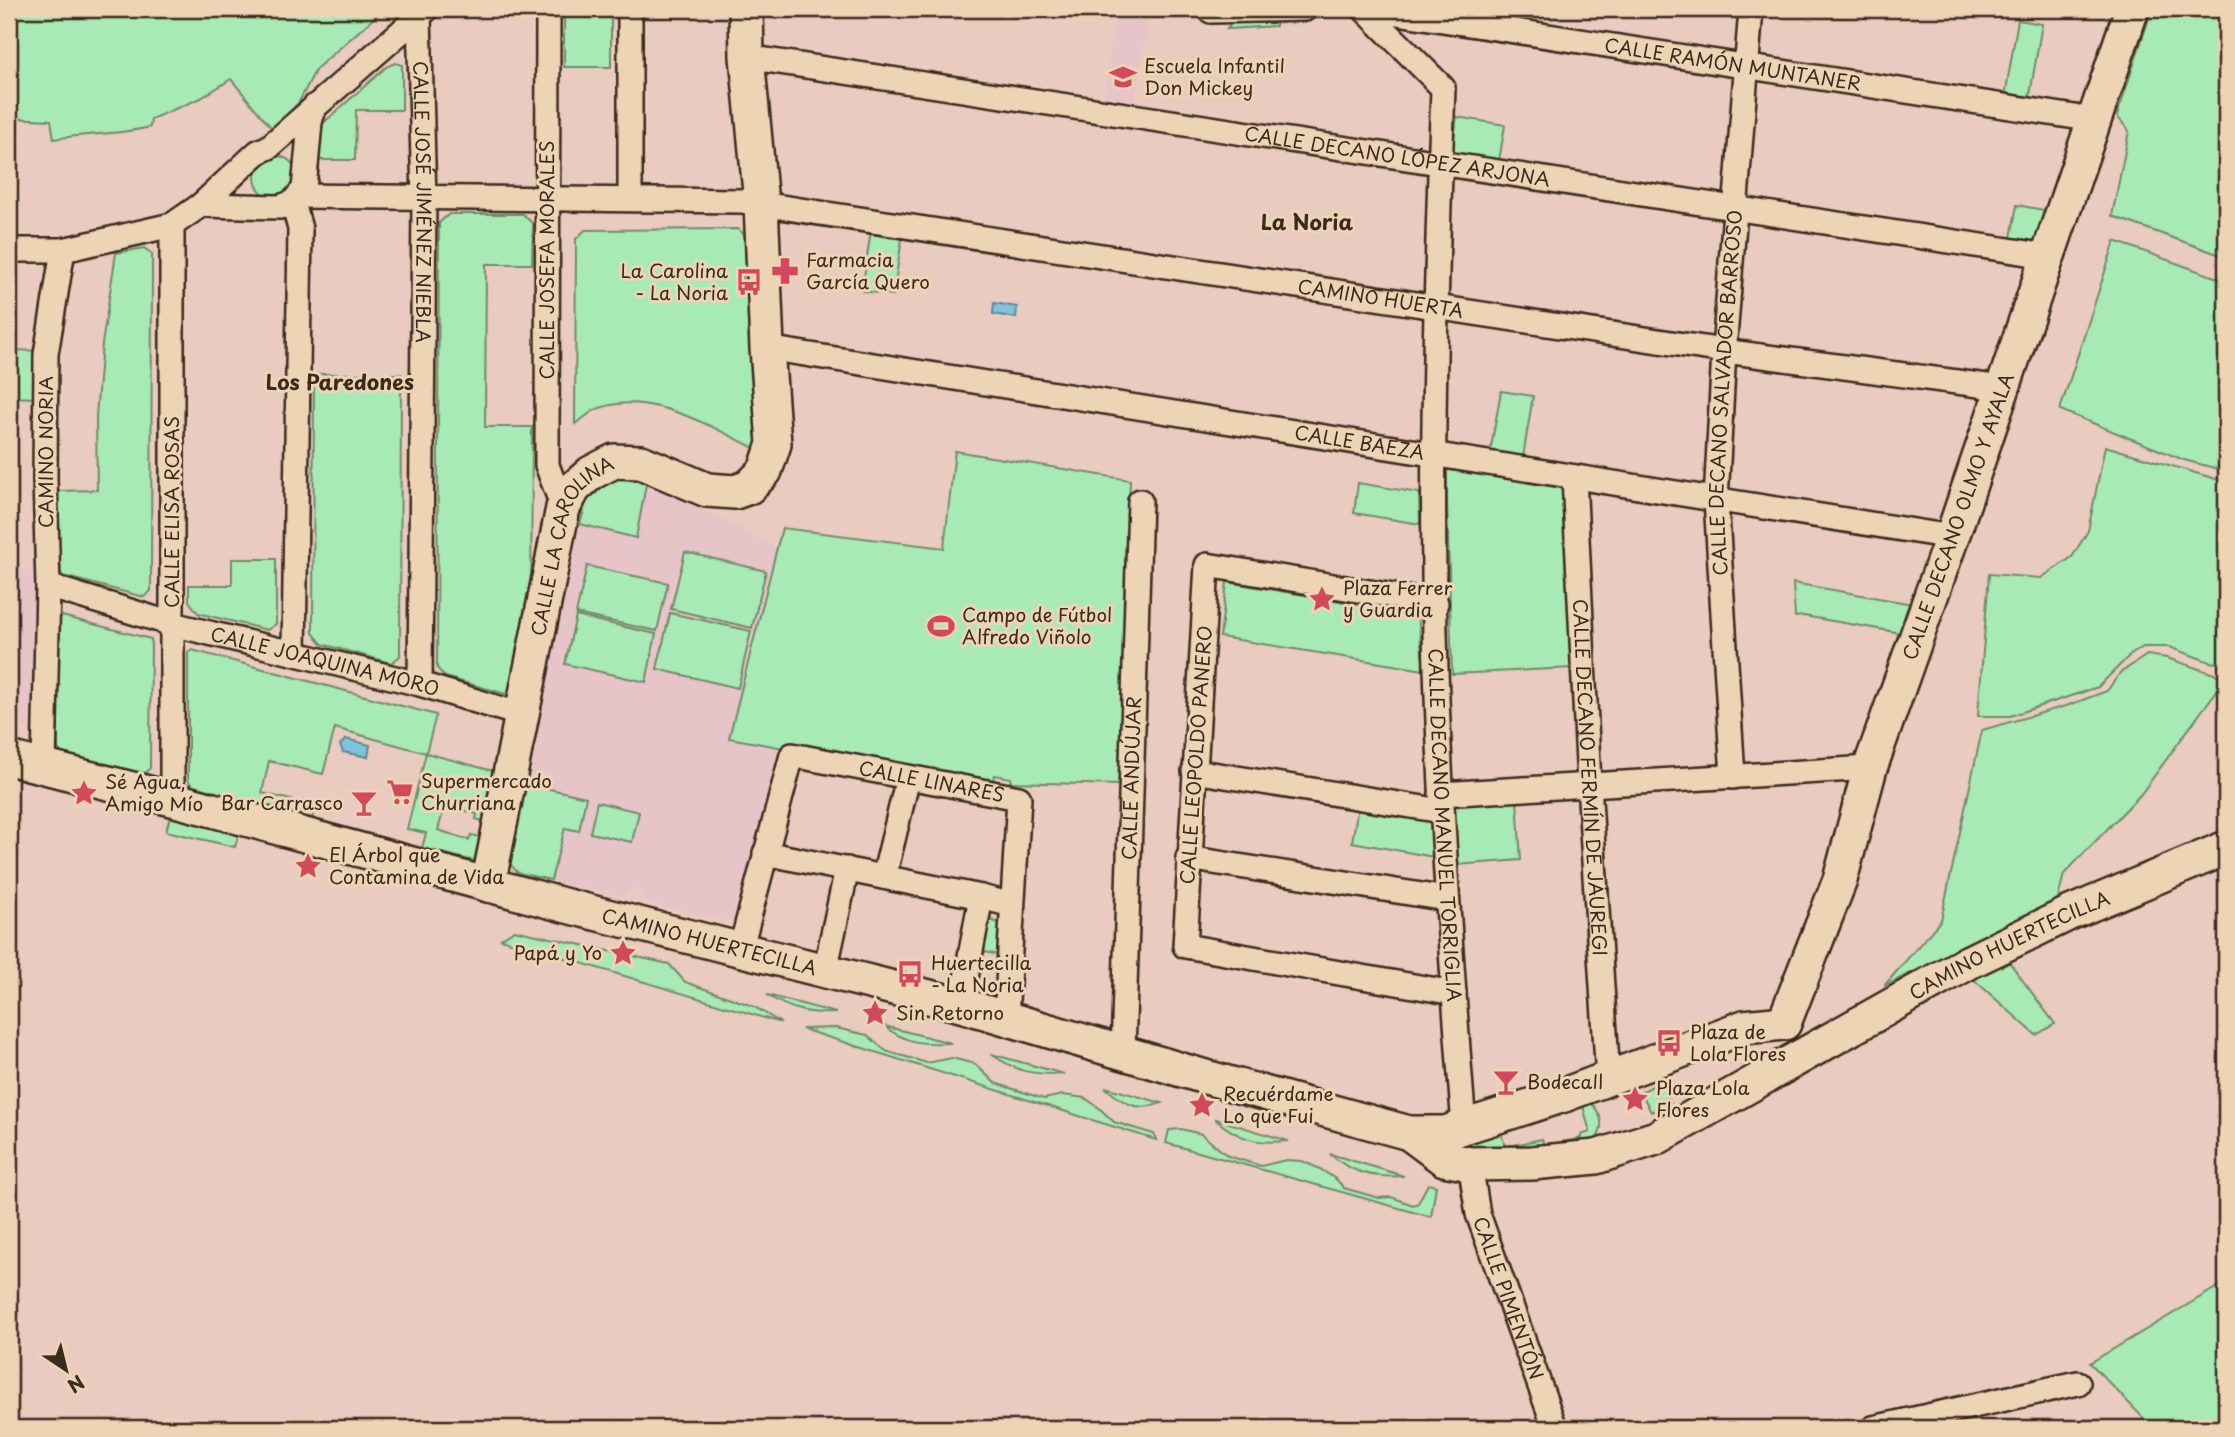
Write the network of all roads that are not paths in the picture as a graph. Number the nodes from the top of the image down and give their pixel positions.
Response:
1 (548, 9) edge
2 (631, 9) edge
3 (746, 9) edge
4 (1305, 9) edge
5 (1364, 9) edge
6 (1371, 9) edge
7 (1751, 9) edge
8 (2132, 9) edge
9 (1211, 10) edge
10 (423, 12) edge
11 (747, 57) junction
12 (1747, 66) junction
13 (315, 106) junction
14 (2095, 120) junction
15 (268, 147) junction
16 (249, 162) junction
17 (1440, 163) junction
18 (306, 172) junction
19 (296, 199) junction
20 (424, 199) junction
21 (547, 199) junction
22 (630, 199) junction
23 (761, 203) junction
24 (201, 205) junction
25 (266, 205) junction
26 (1737, 208) junction
27 (172, 225) junction
28 (9, 250) edge
29 (63, 250) junction
30 (2047, 256) junction
31 (1437, 307) junction
32 (767, 348) junction
33 (1724, 351) junction
34 (2002, 388) junction
35 (1435, 454) junction
36 (1574, 477) junction
37 (1716, 500) junction
38 (1140, 501) dead end
39 (563, 509) junction
40 (1952, 537) junction
41 (48, 586) junction
42 (1436, 603) junction
43 (172, 624) junction
44 (294, 653) junction
45 (420, 684) junction
46 (522, 715) junction
47 (9, 758) edge
48 (44, 767) junction
49 (1870, 768) junction
50 (1194, 771) junction
51 (908, 778) junction
52 (1733, 778) junction
53 (1589, 784) junction
54 (172, 799) junction
55 (1442, 802) junction
56 (2226, 848) edge
57 (765, 853) junction
58 (1188, 858) junction
59 (847, 869) junction
60 (884, 877) junction
61 (488, 885) junction
62 (981, 897) junction
63 (1447, 899) junction
64 (1012, 905) junction
65 (740, 951) junction
66 (825, 971) junction
67 (1454, 993) junction
68 (961, 1005) junction
69 (1006, 1018) junction
70 (1784, 1023) junction
71 (1123, 1054) junction
72 (1799, 1059) junction
73 (1608, 1079) junction
74 (1464, 1127) junction
75 (1409, 1133) junction
76 (1469, 1164) junction
77 (2078, 1383) dead end
78 (1555, 1428) edge
79 (1872, 1428) edge

1 - 21 street, CALLE JOSEFA MORALES
2 - 22 street
3 - 11 street, CALLE LA CAROLINA
4 - 9 street
5 - 17 street, CALLE DECANO MANUEL TORRIGLIA
6 - 12 street, CALLE RAMÓN MUNTANER
7 - 12 street, CALLE DECANO SALVADOR BARROSO
8 - 14 street, CALLE DECANO OLMO Y AYALA
10 - 13 street
10 - 20 street, CALLE JOSÉ JIMÉNEZ NIEBLA
11 - 17 street, CALLE DECANO LÓPEZ ARJONA
11 - 23 street, CALLE LA CAROLINA
12 - 14 street, CALLE RAMÓN MUNTANER
12 - 26 street, CALLE DECANO SALVADOR BARROSO
13 - 15 street
13 - 18 street
14 - 30 street, CALLE DECANO OLMO Y AYALA
15 - 16 street
15 - 18 street
16 - 24 street
16 - 25 street
17 - 26 street, CALLE DECANO LÓPEZ ARJONA
17 - 31 street, CALLE DECANO MANUEL TORRIGLIA
18 - 19 street
19 - 20 street, CAMINO HUERTA
19 - 25 street
19 - 44 street
20 - 21 street, CAMINO HUERTA
20 - 45 street, CALLE JOSÉ JIMÉNEZ NIEBLA
21 - 22 street, CAMINO HUERTA
21 - 39 street, CALLE JOSEFA MORALES
22 - 23 street, CAMINO HUERTA
23 - 31 street, CAMINO HUERTA
23 - 32 street, CALLE LA CAROLINA
24 - 25 street
24 - 27 street
26 - 30 street, CALLE DECANO LÓPEZ ARJONA
26 - 33 street, CALLE DECANO SALVADOR BARROSO
27 - 29 street
27 - 43 street, CALLE ELISA ROSAS
28 - 29 street
29 - 41 street, CAMINO NORIA
30 - 34 street, CALLE DECANO OLMO Y AYALA
31 - 33 street, CAMINO HUERTA
31 - 35 street, CALLE DECANO MANUEL TORRIGLIA
32 - 35 street, CALLE BAEZA
32 - 39 street, CALLE LA CAROLINA
33 - 34 street, CAMINO HUERTA
33 - 37 street, CALLE DECANO SALVADOR BARROSO
34 - 40 street, CALLE DECANO OLMO Y AYALA
35 - 36 street, CALLE BAEZA
35 - 42 street, CALLE DECANO MANUEL TORRIGLIA
36 - 37 street, CALLE BAEZA
36 - 53 street, CALLE DECANO FERMÍN DE JÁUREGI
37 - 40 street, CALLE BAEZA
37 - 52 street, CALLE DECANO SALVADOR BARROSO
38 - 71 street, CALLE ANDÚJAR
39 - 46 street, CALLE LA CAROLINA
40 - 49 street, CALLE DECANO OLMO Y AYALA
41 - 43 street, CALLE JOAQUINA MORO
41 - 48 street, CAMINO NORIA
42 - 50 street, CALLE LEOPOLDO PANERO
42 - 55 street, CALLE DECANO MANUEL TORRIGLIA
43 - 44 street, CALLE JOAQUINA MORO
43 - 54 street, CALLE ELISA ROSAS
44 - 45 street, CALLE JOAQUINA MORO
45 - 46 street, CALLE JOAQUINA MORO
46 - 61 street, CALLE LA CAROLINA
47 - 48 street, CAMINO HUERTECILLA
48 - 54 street, CAMINO HUERTECILLA
49 - 52 street
49 - 70 street, CALLE DECANO OLMO Y AYALA
50 - 55 street
50 - 58 street, CALLE LEOPOLDO PANERO
51 - 57 street, CALLE LINARES
51 - 60 street
51 - 64 street, CALLE LINARES
52 - 53 street
53 - 55 street
53 - 73 street, CALLE DECANO FERMÍN DE JÁUREGI
54 - 61 street, CAMINO HUERTECILLA
55 - 63 street, CALLE DECANO MANUEL TORRIGLIA
56 - 72 street, CAMINO HUERTECILLA
57 - 59 street
57 - 65 street
58 - 63 street
58 - 67 street, CALLE LEOPOLDO PANERO
59 - 60 street
59 - 66 street
60 - 62 street
61 - 65 street, CAMINO HUERTECILLA
62 - 64 street
62 - 68 street
63 - 67 street, CALLE DECANO MANUEL TORRIGLIA
64 - 69 street, CALLE LINARES
65 - 66 street, CAMINO HUERTECILLA
66 - 68 street, CAMINO HUERTECILLA
67 - 74 street, CALLE DECANO MANUEL TORRIGLIA
68 - 69 street, CAMINO HUERTECILLA
69 - 71 street, CAMINO HUERTECILLA
70 - 72 street
70 - 73 street
71 - 75 street, CAMINO HUERTECILLA
72 - 76 street
73 - 74 street
74 - 75 street
75 - 76 street
76 - 78 street, CALLE PIMENTÓN
77 - 79 street

